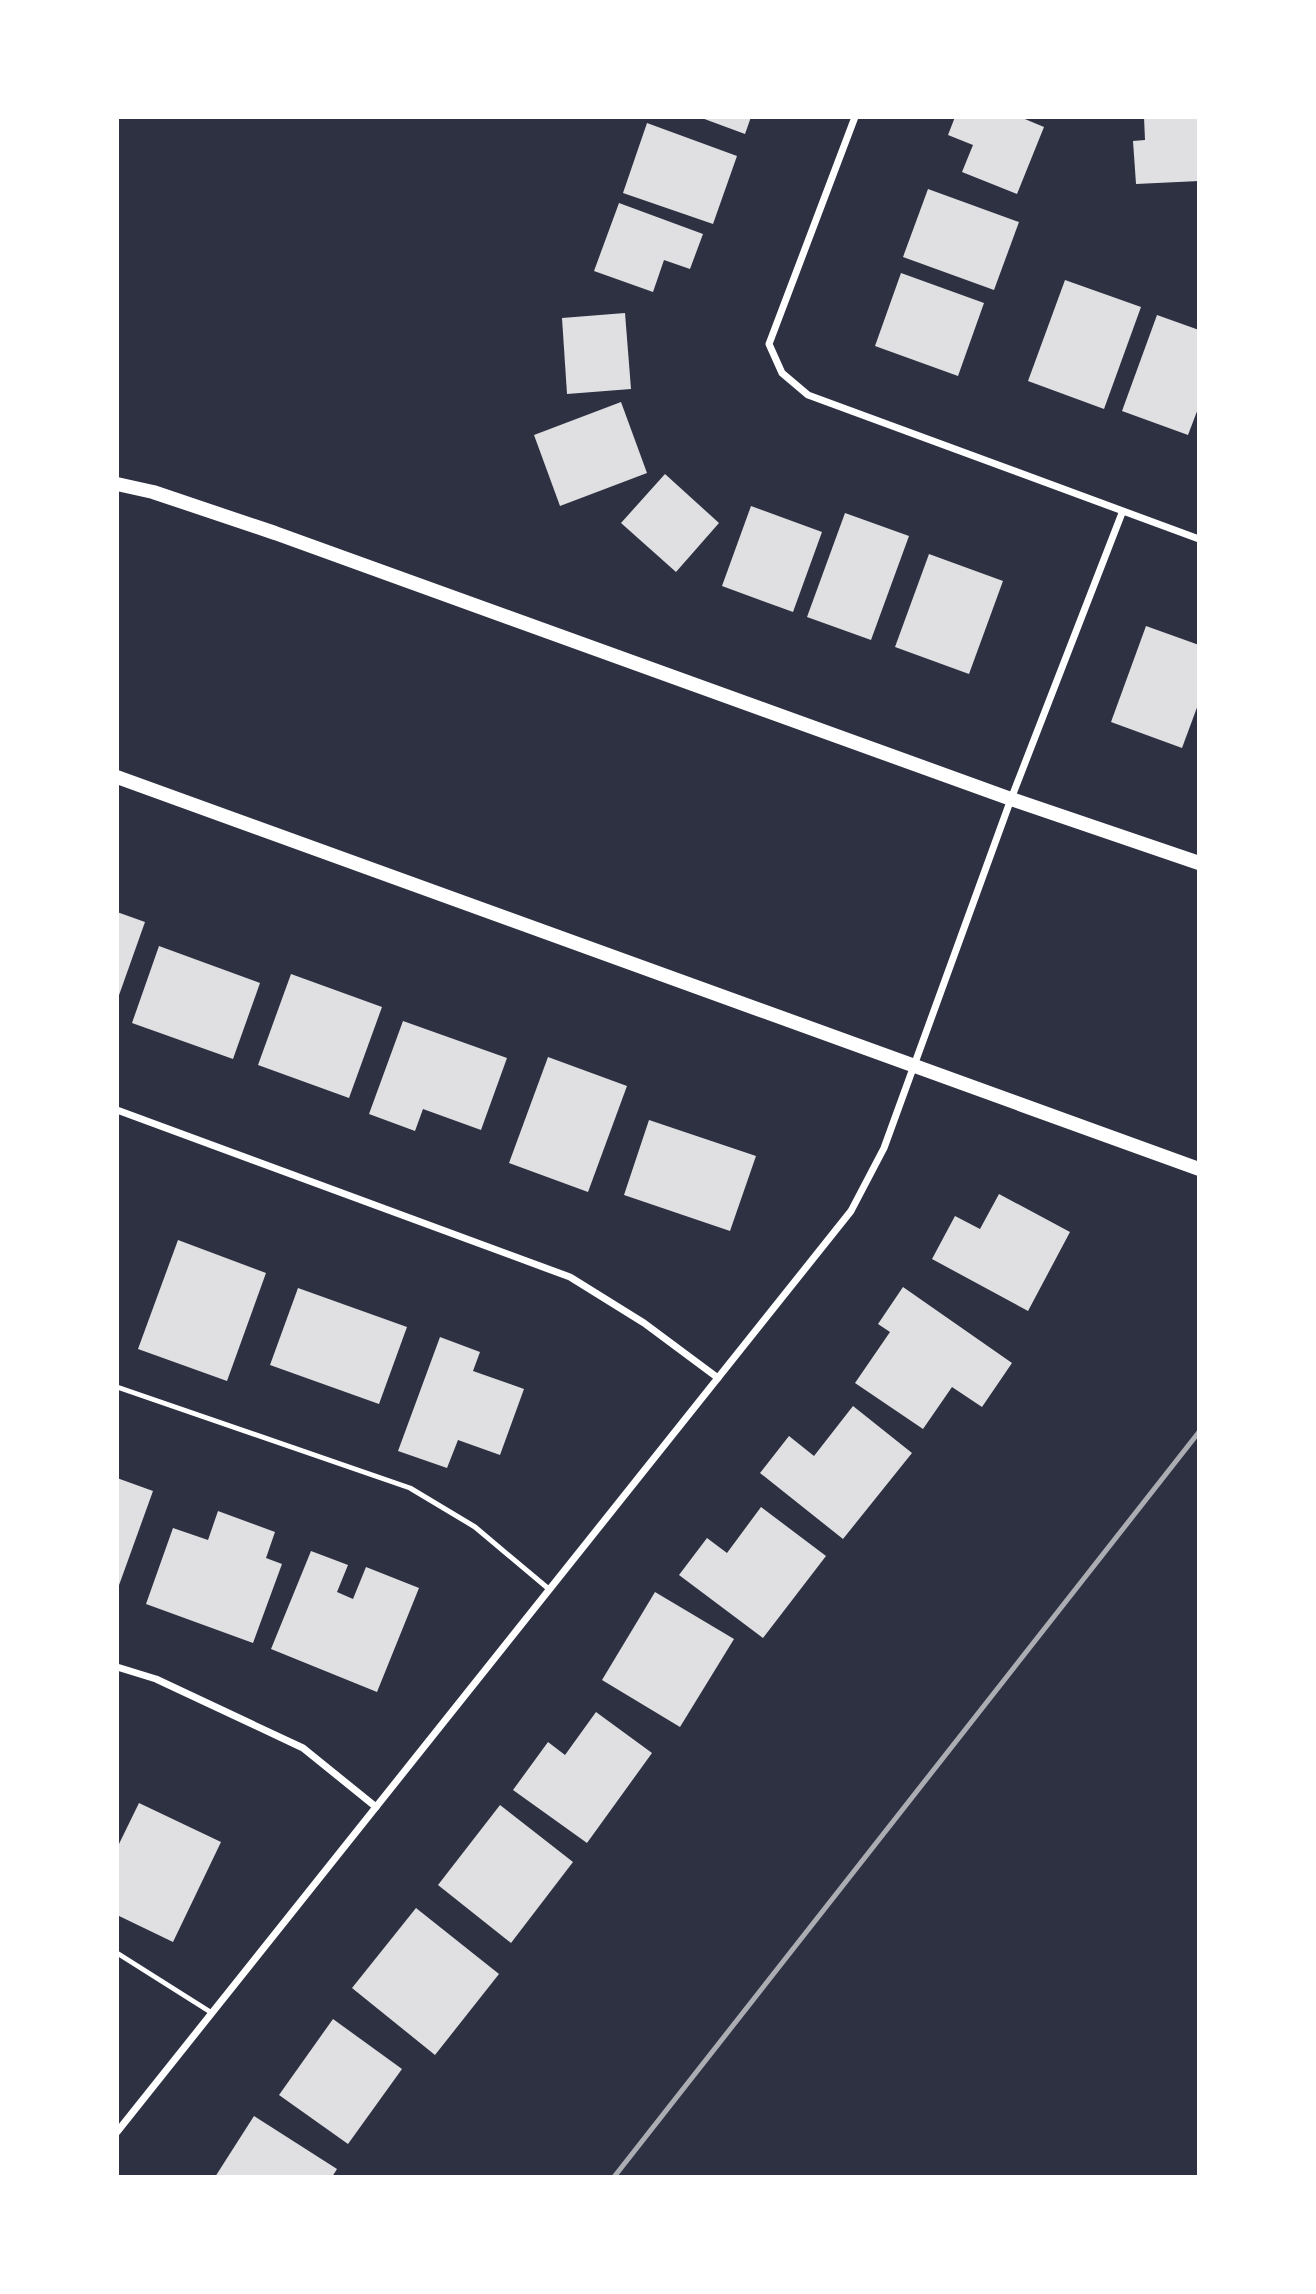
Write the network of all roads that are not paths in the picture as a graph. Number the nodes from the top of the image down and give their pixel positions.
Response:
1 (855, 117) edge
2 (117, 484) edge
3 (1122, 513) junction
4 (1199, 539) edge
5 (117, 777) edge
6 (1011, 799) junction
7 (1199, 863) edge
8 (912, 1065) junction
9 (117, 1110) edge
10 (1199, 1169) edge
11 (718, 1378) junction
12 (117, 1387) edge
13 (550, 1590) junction
14 (117, 1667) edge
15 (376, 1807) junction
16 (117, 1953) edge
17 (213, 2014) junction
18 (117, 2132) edge

1 - 3 street
2 - 6 main road
3 - 4 street
3 - 6 street
5 - 8 main road
6 - 7 main road
6 - 8 street
8 - 10 main road
8 - 11 street
9 - 11 street
11 - 13 street
12 - 13 lane
13 - 15 street
14 - 15 street
15 - 17 street
16 - 17 lane
17 - 18 street

